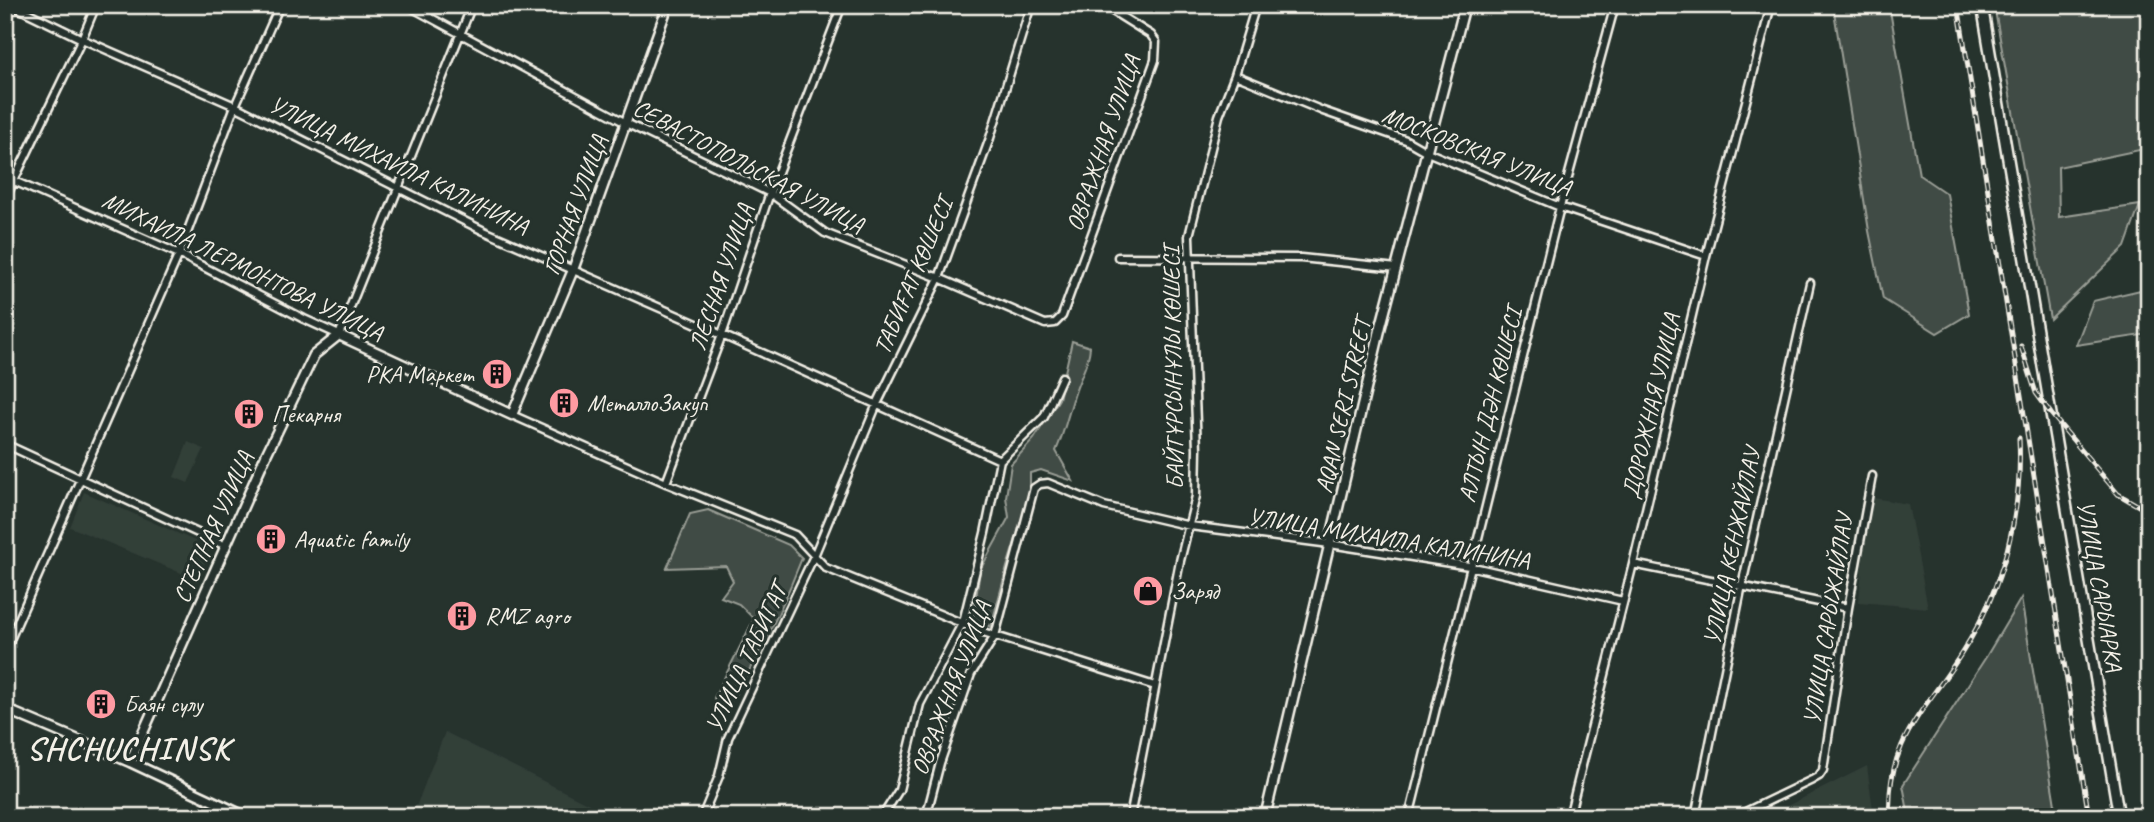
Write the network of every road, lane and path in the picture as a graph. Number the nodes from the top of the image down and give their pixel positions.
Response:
1 (12, 5) edge
2 (96, 5) edge
3 (280, 5) edge
4 (407, 5) edge
5 (472, 5) edge
6 (668, 5) edge
7 (842, 5) edge
8 (1031, 5) edge
9 (1103, 5) edge
10 (1256, 5) edge
11 (1465, 5) edge
12 (1615, 5) edge
13 (1771, 5) edge
14 (1982, 5) edge
15 (459, 35) junction
16 (82, 39) junction
17 (1236, 75) junction
18 (235, 106) junction
19 (626, 123) junction
20 (1427, 152) junction
21 (5, 177) edge
22 (14, 180) junction
23 (398, 188) junction
24 (770, 193) junction
25 (5, 199) edge
26 (1560, 207) junction
27 (179, 254) junction
28 (1706, 256) junction
29 (1118, 257) dead end
30 (1189, 258) junction
31 (1397, 268) junction
32 (573, 270) junction
33 (939, 278) junction
34 (1810, 283) dead end
35 (1045, 324) joint
36 (339, 335) junction
37 (722, 335) junction
38 (1062, 377) dead end
39 (877, 404) junction
40 (512, 415) junction
41 (5, 444) edge
42 (1000, 460) junction
43 (1872, 475) dead end
44 (82, 478) junction
45 (666, 483) junction
46 (1190, 526) junction
47 (1330, 544) junction
48 (226, 546) junction
49 (814, 556) junction
50 (1633, 564) junction
51 (1469, 566) junction
52 (1742, 585) junction
53 (1623, 601) junction
54 (1848, 608) junction
55 (963, 622) junction
56 (995, 636) junction
57 (5, 651) edge
58 (1155, 686) junction
59 (5, 709) edge
60 (130, 762) junction
61 (247, 817) edge
62 (702, 817) edge
63 (882, 817) edge
64 (926, 817) edge
65 (1130, 817) edge
66 (1265, 817) edge
67 (1409, 817) edge
68 (1569, 817) edge
69 (1695, 817) edge
70 (1735, 817) edge
71 (2119, 817) edge

1 - 16 street, УЛИЦА МИХАИЛА КАЛИНИНА
2 - 16 street
3 - 18 street
4 - 15 street, СЕВАСТОПОЛЬСКАЯ УЛИЦА
5 - 15 street, СТЕПНАЯ УЛИЦА
6 - 19 street, ГОРНАЯ УЛИЦА
7 - 24 street, ЛЕСНАЯ УЛИЦА
8 - 33 street, ТАБИҒАТ КӨШЕСІ
9 - 35 street, ОВРАЖНАЯ УЛИЦА
10 - 17 street, БАЙТҰРСЫНҰЛЫ КӨШЕСІ
11 - 20 street, AQAN SERI STREET
12 - 26 street, АЛТЫН ДӘН КӨШЕСІ
13 - 28 street, ДОРОЖНАЯ УЛИЦА
14 - 71 main road, УЛИЦА САРЫАРКА
15 - 19 street, СЕВАСТОПОЛЬСКАЯ УЛИЦА
15 - 23 street, СТЕПНАЯ УЛИЦА
16 - 18 street, УЛИЦА МИХАИЛА КАЛИНИНА
16 - 22 street
17 - 20 street, МОСКОВСКАЯ УЛИЦА
17 - 30 street, БАЙТҰРСЫНҰЛЫ КӨШЕСІ
18 - 23 street, УЛИЦА МИХАИЛА КАЛИНИНА
18 - 27 street
19 - 24 street, СЕВАСТОПОЛЬСКАЯ УЛИЦА
19 - 32 street, ГОРНАЯ УЛИЦА
20 - 26 street, МОСКОВСКАЯ УЛИЦА
20 - 31 street, AQAN SERI STREET
21 - 22 street, МИХАИЛА ЛЕРМОНТОВА УЛИЦА
22 - 25 street
22 - 27 street, МИХАИЛА ЛЕРМОНТОВА УЛИЦА
23 - 32 street, УЛИЦА МИХАИЛА КАЛИНИНА
23 - 36 street, СТЕПНАЯ УЛИЦА
24 - 33 street, СЕВАСТОПОЛЬСКАЯ УЛИЦА
24 - 37 street, ЛЕСНАЯ УЛИЦА
26 - 28 street, МОСКОВСКАЯ УЛИЦА
26 - 51 street, АЛТЫН ДӘН КӨШЕСІ
27 - 36 street, МИХАИЛА ЛЕРМОНТОВА УЛИЦА
27 - 44 street
28 - 50 street, ДОРОЖНАЯ УЛИЦА
29 - 30 street
30 - 31 street
30 - 46 street, БАЙТҰРСЫНҰЛЫ КӨШЕСІ
31 - 47 street, AQAN SERI STREET
32 - 37 street, УЛИЦА МИХАИЛА КАЛИНИНА
32 - 40 street, ГОРНАЯ УЛИЦА
33 - 35 street, СЕВАСТОПОЛЬСКАЯ УЛИЦА
33 - 39 street, ТАБИҒАТ КӨШЕСІ
34 - 52 street, УЛИЦА КЕНЖАЙЛАУ
36 - 40 street, МИХАИЛА ЛЕРМОНТОВА УЛИЦА
36 - 48 street, СТЕПНАЯ УЛИЦА
37 - 39 street, УЛИЦА МИХАИЛА КАЛИНИНА
37 - 45 street, ЛЕСНАЯ УЛИЦА
38 - 42 street
39 - 42 street, УЛИЦА МИХАИЛА КАЛИНИНА
39 - 49 street, ТАБИҒАТ КӨШЕСІ
40 - 45 street, МИХАИЛА ЛЕРМОНТОВА УЛИЦА
41 - 44 street
42 - 55 street, ОВРАЖНАЯ УЛИЦА
43 - 54 street, УЛИЦА САРЫЖАЙЛАУ
44 - 48 street
44 - 57 street
45 - 49 street, МИХАИЛА ЛЕРМОНТОВА УЛИЦА
46 - 47 street, УЛИЦА МИХАИЛА КАЛИНИНА
46 - 56 street, ОВРАЖНАЯ УЛИЦА
46 - 58 street, БАЙТҰРСЫНҰЛЫ КӨШЕСІ
47 - 51 street, УЛИЦА МИХАИЛА КАЛИНИНА
47 - 66 street, AQAN SERI STREET
48 - 60 street, СТЕПНАЯ УЛИЦА
49 - 55 street, МИХАИЛА ЛЕРМОНТОВА УЛИЦА
49 - 62 street, УЛИЦА ТАБИГАТ
50 - 52 street
50 - 53 street, ДОРОЖНАЯ УЛИЦА
51 - 53 street, УЛИЦА МИХАИЛА КАЛИНИНА
51 - 67 street, АЛТЫН ДӘН КӨШЕСІ
52 - 54 street
52 - 69 street, УЛИЦА КЕНЖАЙЛАУ
53 - 68 street, ДОРОЖНАЯ УЛИЦА
54 - 70 street, УЛИЦА САРЫЖАЙЛАУ
55 - 56 street, МИХАИЛА ЛЕРМОНТОВА УЛИЦА
55 - 63 street, ОВРАЖНАЯ УЛИЦА
56 - 58 street, МИХАИЛА ЛЕРМОНТОВА УЛИЦА
56 - 64 street, ОВРАЖНАЯ УЛИЦА
58 - 65 street, БАЙТҰРСЫНҰЛЫ КӨШЕСІ
59 - 60 street
60 - 61 street

